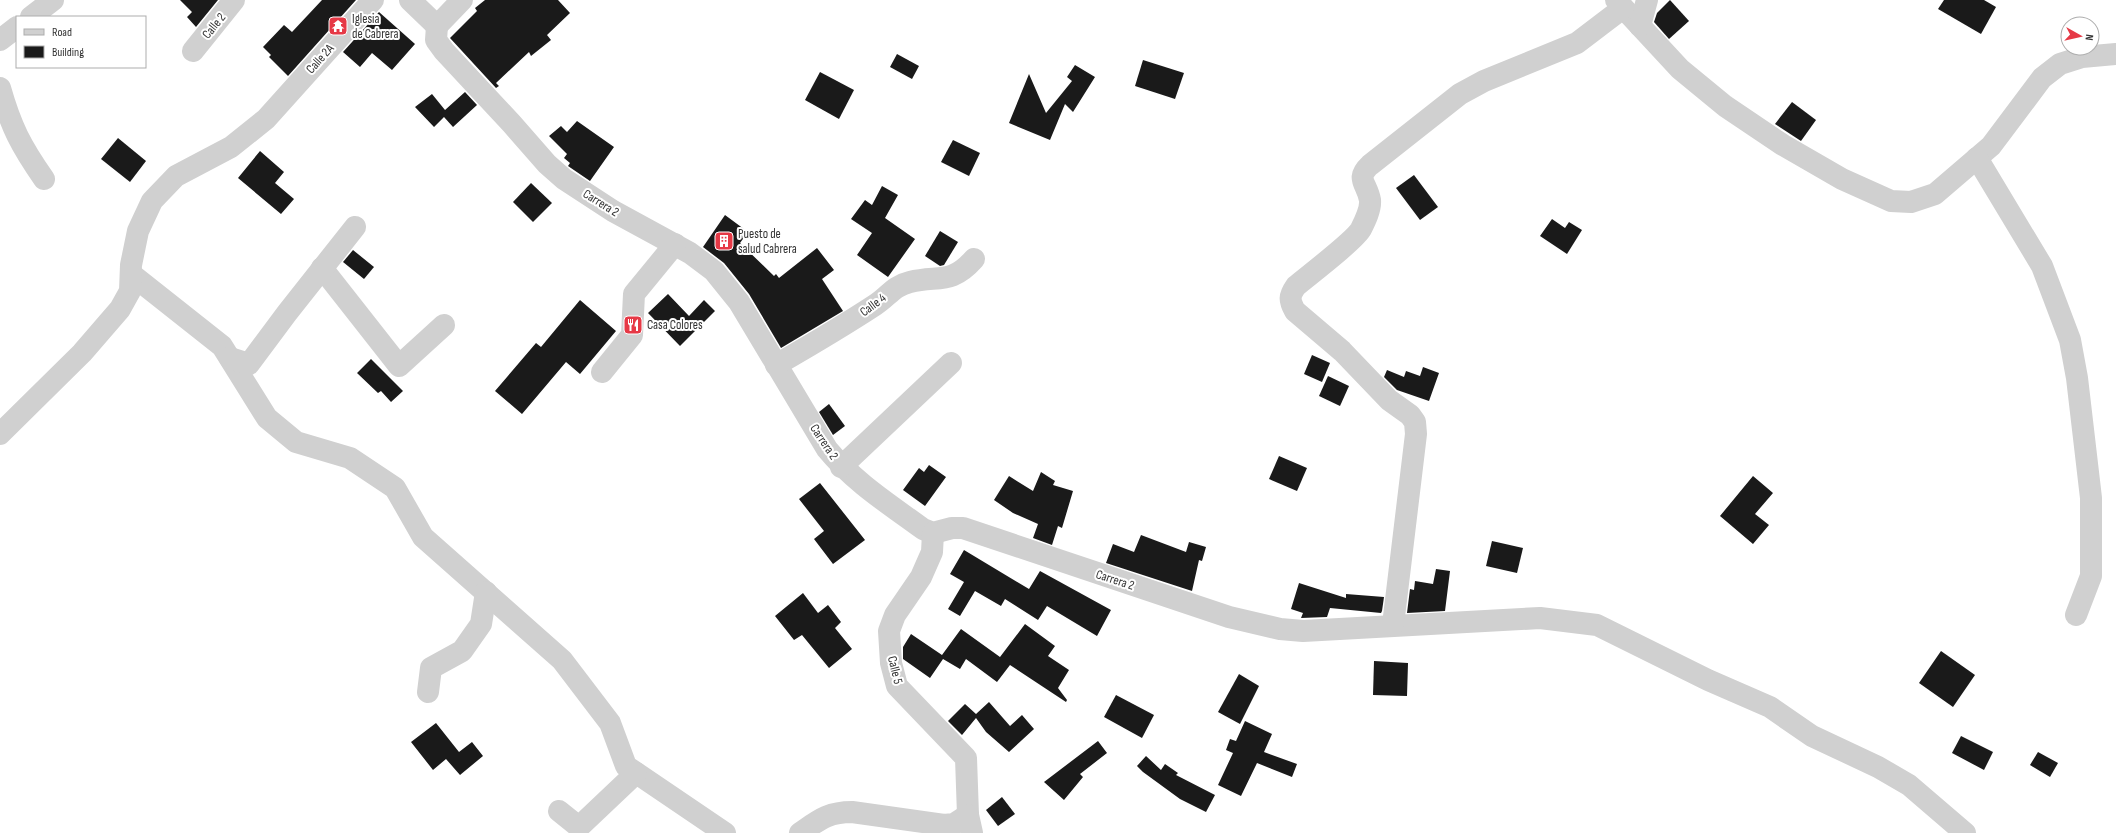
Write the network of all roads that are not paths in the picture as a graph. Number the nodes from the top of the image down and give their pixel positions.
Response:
1 (53, 0) edge
2 (234, 0) edge
3 (373, 0) edge
4 (410, 0) edge
5 (462, 0) edge
6 (1647, 0) edge
7 (1620, 4) edge
8 (32, 16) edge
9 (437, 26) junction
10 (1640, 26) junction
11 (16, 28) edge
12 (0, 40) edge
13 (193, 51) dead end
14 (2116, 54) edge
15 (0, 88) edge
16 (1977, 158) junction
17 (44, 179) dead end
18 (355, 227) dead end
19 (675, 244) junction
20 (974, 259) dead end
21 (322, 268) junction
22 (131, 274) junction
23 (444, 325) dead end
24 (230, 358) junction
25 (951, 363) dead end
26 (776, 366) junction
27 (602, 372) dead end
28 (0, 434) edge
29 (841, 467) junction
30 (933, 533) junction
31 (486, 592) junction
32 (2076, 615) dead end
33 (1393, 625) junction
34 (428, 692) dead end
35 (636, 773) junction
36 (559, 811) dead end
37 (970, 824) edge
38 (725, 833) edge
39 (800, 833) edge
40 (1965, 833) edge

1 - 8 street
2 - 13 street, Calle 2
3 - 22 street, Calle 2A
4 - 9 street
5 - 9 street
6 - 10 street
7 - 10 street
7 - 33 street
9 - 19 street, Carrera 2
10 - 16 street
11 - 12 street
14 - 16 street
15 - 17 street
16 - 32 street
18 - 21 street
19 - 26 street, Carrera 2
19 - 27 street
20 - 26 street, Calle 4
21 - 23 street
21 - 24 street
22 - 24 street
22 - 28 street, Calle 2A
24 - 31 street
25 - 29 street
26 - 29 street, Carrera 2
29 - 30 street, Carrera 2
30 - 33 street, Carrera 2
30 - 37 street, Calle 5
31 - 34 street
31 - 35 street
33 - 40 street, Carrera 2
35 - 36 street
35 - 38 street
37 - 39 street

